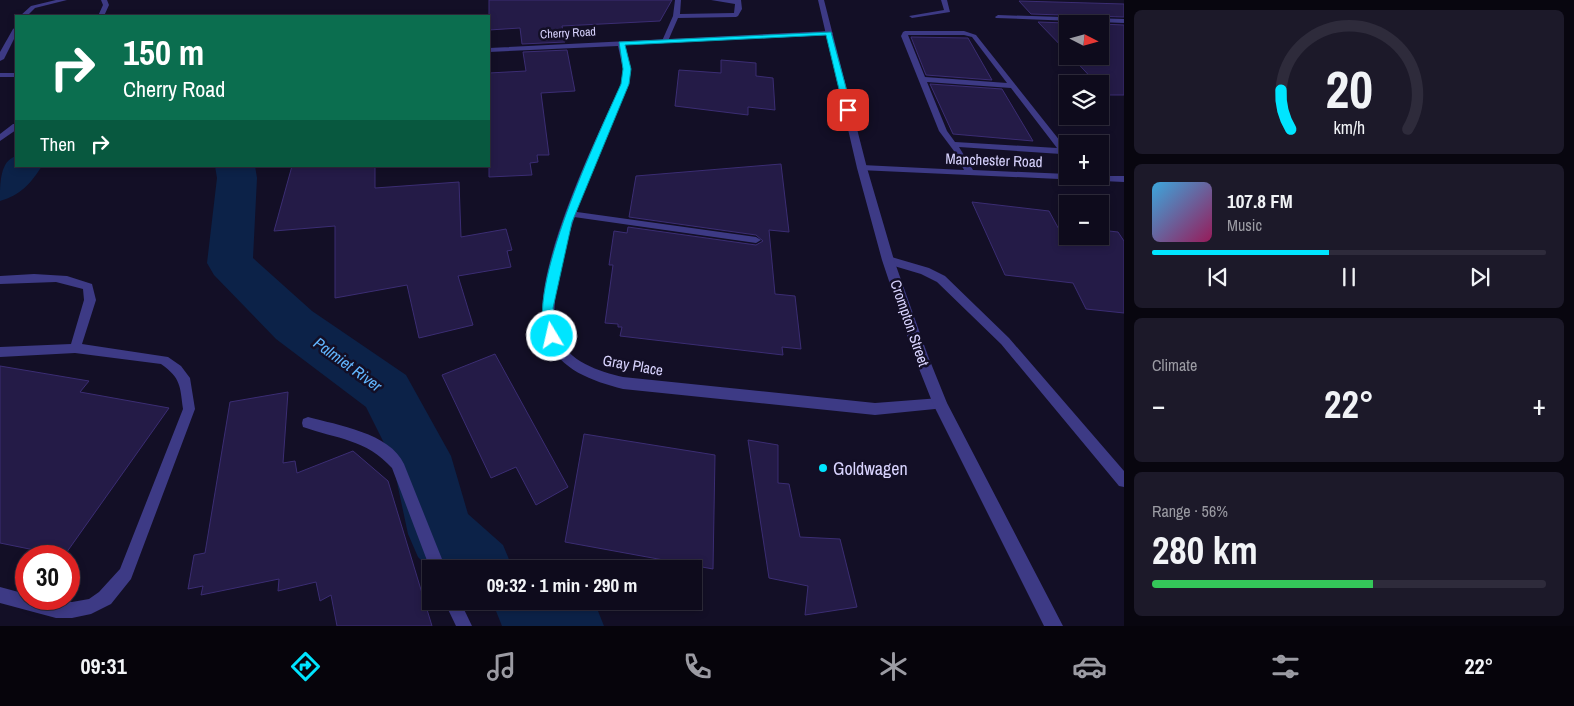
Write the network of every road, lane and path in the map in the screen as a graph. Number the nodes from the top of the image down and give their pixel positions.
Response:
1 (64, 0) edge
2 (104, 0) edge
3 (678, 0) edge
4 (714, 0) edge
5 (820, 0) edge
6 (944, 0) edge
7 (738, 1) edge
8 (24, 15) edge
9 (101, 15) edge
10 (676, 16) junction
11 (912, 16) dead end
12 (998, 17) dead end
13 (1124, 21) edge
14 (15, 31) edge
15 (829, 33) junction
16 (665, 41) junction
17 (621, 43) junction
18 (490, 50) edge
19 (0, 59) edge
20 (15, 74) edge
21 (0, 75) edge
22 (921, 78) junction
23 (1013, 86) junction
24 (15, 127) edge
25 (0, 138) edge
26 (953, 144) junction
27 (1059, 147) edge
28 (1059, 150) edge
29 (862, 168) junction
30 (970, 173) junction
31 (1059, 176) edge
32 (570, 214) junction
33 (756, 240) dead end
34 (888, 260) junction
35 (0, 280) edge
36 (75, 348) junction
37 (0, 352) edge
38 (940, 404) junction
39 (308, 423) dead end
40 (1124, 480) edge
41 (434, 560) edge
42 (0, 595) edge
43 (456, 610) edge
44 (464, 626) edge
45 (1054, 626) edge

1 - 8 lane
2 - 9 lane
3 - 10 lane
4 - 7 lane
5 - 15 street, Crompton Street
6 - 11 lane
7 - 10 lane
10 - 16 lane
12 - 13 lane
14 - 19 lane
15 - 16 street, Cherry Road
15 - 29 street, Crompton Street
16 - 17 street, Cherry Road
17 - 18 street, Cherry Road
17 - 32 street, Gray Place
20 - 21 street
22 - 23 lane
22 - 23 lane
22 - 26 lane
23 - 27 lane
24 - 25 lane
26 - 28 lane
26 - 30 lane
29 - 30 lane, Manchester Road
29 - 34 street, Crompton Street
30 - 31 lane, Manchester Road
32 - 33 lane
32 - 38 street, Gray Place
34 - 38 street, Crompton Street
34 - 40 lane
35 - 36 lane
36 - 37 lane
36 - 42 lane
38 - 45 street, Crompton Street
39 - 41 lane
43 - 44 lane

